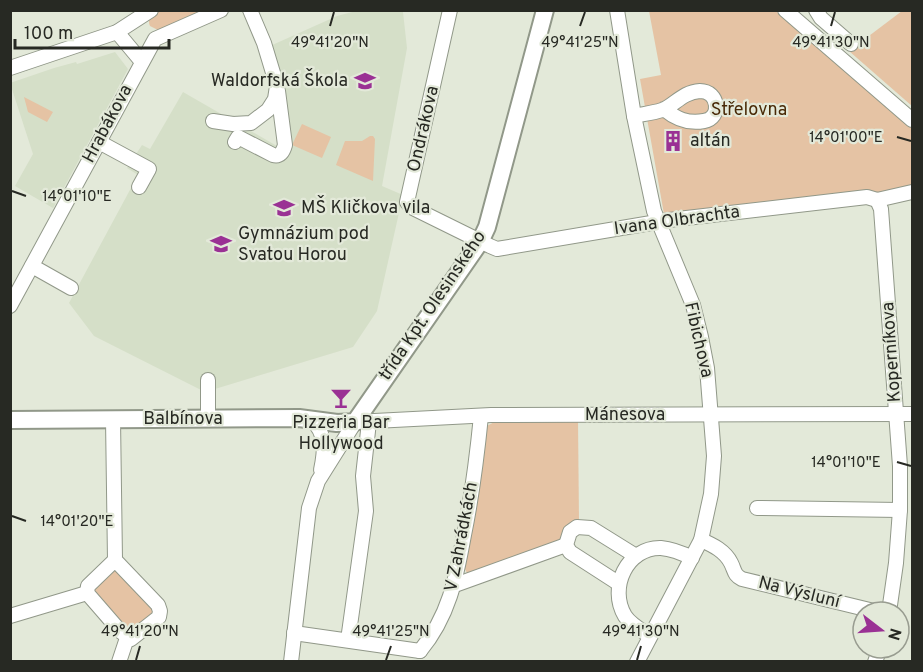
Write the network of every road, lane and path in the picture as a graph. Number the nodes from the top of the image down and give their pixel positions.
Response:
1 (221, 10) edge
2 (250, 10) edge
3 (450, 10) edge
4 (545, 10) edge
5 (617, 10) edge
6 (785, 10) edge
7 (816, 10) edge
8 (146, 14) edge
9 (206, 14) edge
10 (117, 32) junction
11 (155, 39) junction
12 (851, 44) dead end
13 (142, 62) junction
14 (10, 68) edge
15 (277, 86) junction
16 (664, 110) dead end
17 (634, 116) junction
18 (912, 120) edge
19 (213, 121) dead end
20 (99, 142) junction
21 (235, 142) dead end
22 (140, 187) dead end
23 (912, 192) edge
24 (877, 200) junction
25 (657, 222) junction
26 (480, 242) junction
27 (32, 266) junction
28 (71, 288) dead end
29 (10, 306) edge
30 (208, 380) dead end
31 (896, 414) junction
32 (912, 414) edge
33 (711, 415) junction
34 (481, 416) junction
35 (208, 418) junction
36 (112, 419) junction
37 (311, 419) junction
38 (10, 420) edge
39 (362, 422) junction
40 (318, 481) junction
41 (757, 508) dead end
42 (900, 510) junction
43 (701, 540) junction
44 (566, 545) junction
45 (636, 556) junction
46 (692, 558) junction
47 (115, 560) junction
48 (618, 583) junction
49 (455, 585) junction
50 (87, 593) junction
51 (891, 600) edge
52 (851, 605) edge
53 (10, 616) edge
54 (294, 633) junction
55 (650, 636) junction
56 (127, 638) junction
57 (348, 640) junction
58 (423, 656) edge
59 (119, 662) edge
60 (291, 662) edge
61 (637, 662) edge

1 - 9 street
2 - 15 street
3 - 26 street, Ondrákova
4 - 26 main road, třída Kpt. Olesinského
5 - 17 street, Fibichova
6 - 18 street
7 - 12 street
8 - 10 street
8 - 11 street
9 - 11 street
10 - 13 street
10 - 14 street
11 - 13 street, Hrabákova
13 - 20 street, Hrabákova
15 - 19 street
15 - 21 street
16 - 17 street
17 - 25 street, Fibichova
20 - 22 street
20 - 27 street, Hrabákova
23 - 24 street, Ivana Olbrachta
24 - 25 street, Ivana Olbrachta
24 - 31 street, Koperníkova
25 - 26 street, Ivana Olbrachta
25 - 33 street, Fibichova
26 - 39 main road, třída Kpt. Olesinského
27 - 28 street
27 - 29 street, Hrabákova
30 - 35 street
31 - 32 street, Mánesova
31 - 33 street, Mánesova
31 - 42 street, Koperníkova
33 - 34 street, Mánesova
33 - 43 street, Fibichova
34 - 39 street, Mánesova
34 - 49 street, V Zahrádkách
35 - 36 main road, Balbínova
35 - 37 main road, Balbínova
36 - 38 main road, Balbínova
36 - 47 street
37 - 39 main road, Balbínova
37 - 40 street
39 - 40 street
39 - 57 street
40 - 54 street
41 - 42 street
42 - 51 street, Koperníkova
43 - 46 street, Fibichova
43 - 52 street, Na Výsluní
44 - 45 street
44 - 48 street
44 - 49 street
45 - 46 street
45 - 48 street
46 - 55 street, Fibichova
47 - 50 street
47 - 56 street
48 - 55 street
49 - 58 street, V Zahrádkách
50 - 53 street
50 - 56 street
54 - 57 street
54 - 60 street
55 - 61 street, Fibichova
56 - 59 street
57 - 58 street

